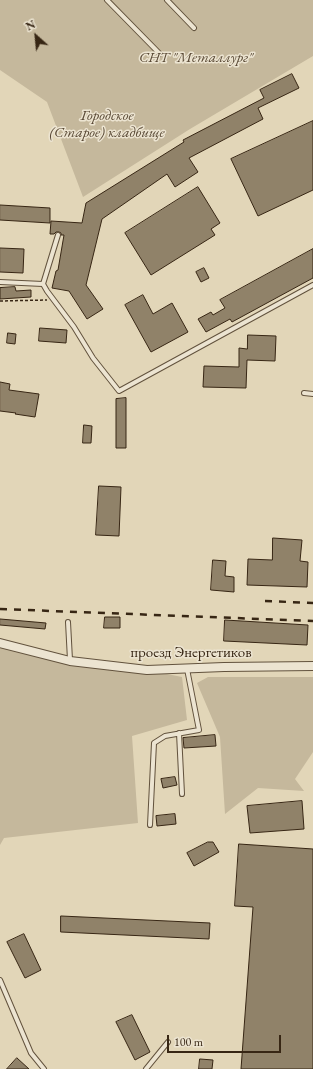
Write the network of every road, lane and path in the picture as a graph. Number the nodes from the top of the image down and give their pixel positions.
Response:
1 (107, 0) edge
2 (167, 0) edge
3 (194, 28) dead end
4 (160, 54) dead end
5 (58, 235) dead end
6 (0, 282) edge
7 (43, 284) junction
8 (313, 285) edge
9 (53, 300) junction
10 (0, 301) edge
11 (304, 393) dead end
12 (313, 394) edge
13 (68, 622) dead end
14 (0, 643) edge
15 (70, 661) junction
16 (313, 666) edge
17 (187, 668) junction
18 (179, 733) junction
19 (182, 794) dead end
20 (150, 825) dead end
21 (0, 980) edge
22 (168, 1042) dead end
23 (44, 1069) edge
24 (146, 1069) edge

1 - 4 lane
2 - 3 lane
5 - 7 lane
6 - 7 lane
7 - 9 lane
8 - 9 lane
9 - 10 path
11 - 12 lane
13 - 15 lane
14 - 15 street, проезд Энергетиков
15 - 17 street, проезд Энергетиков
16 - 17 street, проезд Энергетиков
17 - 18 lane
18 - 19 lane
18 - 20 lane
21 - 23 lane
22 - 24 lane

